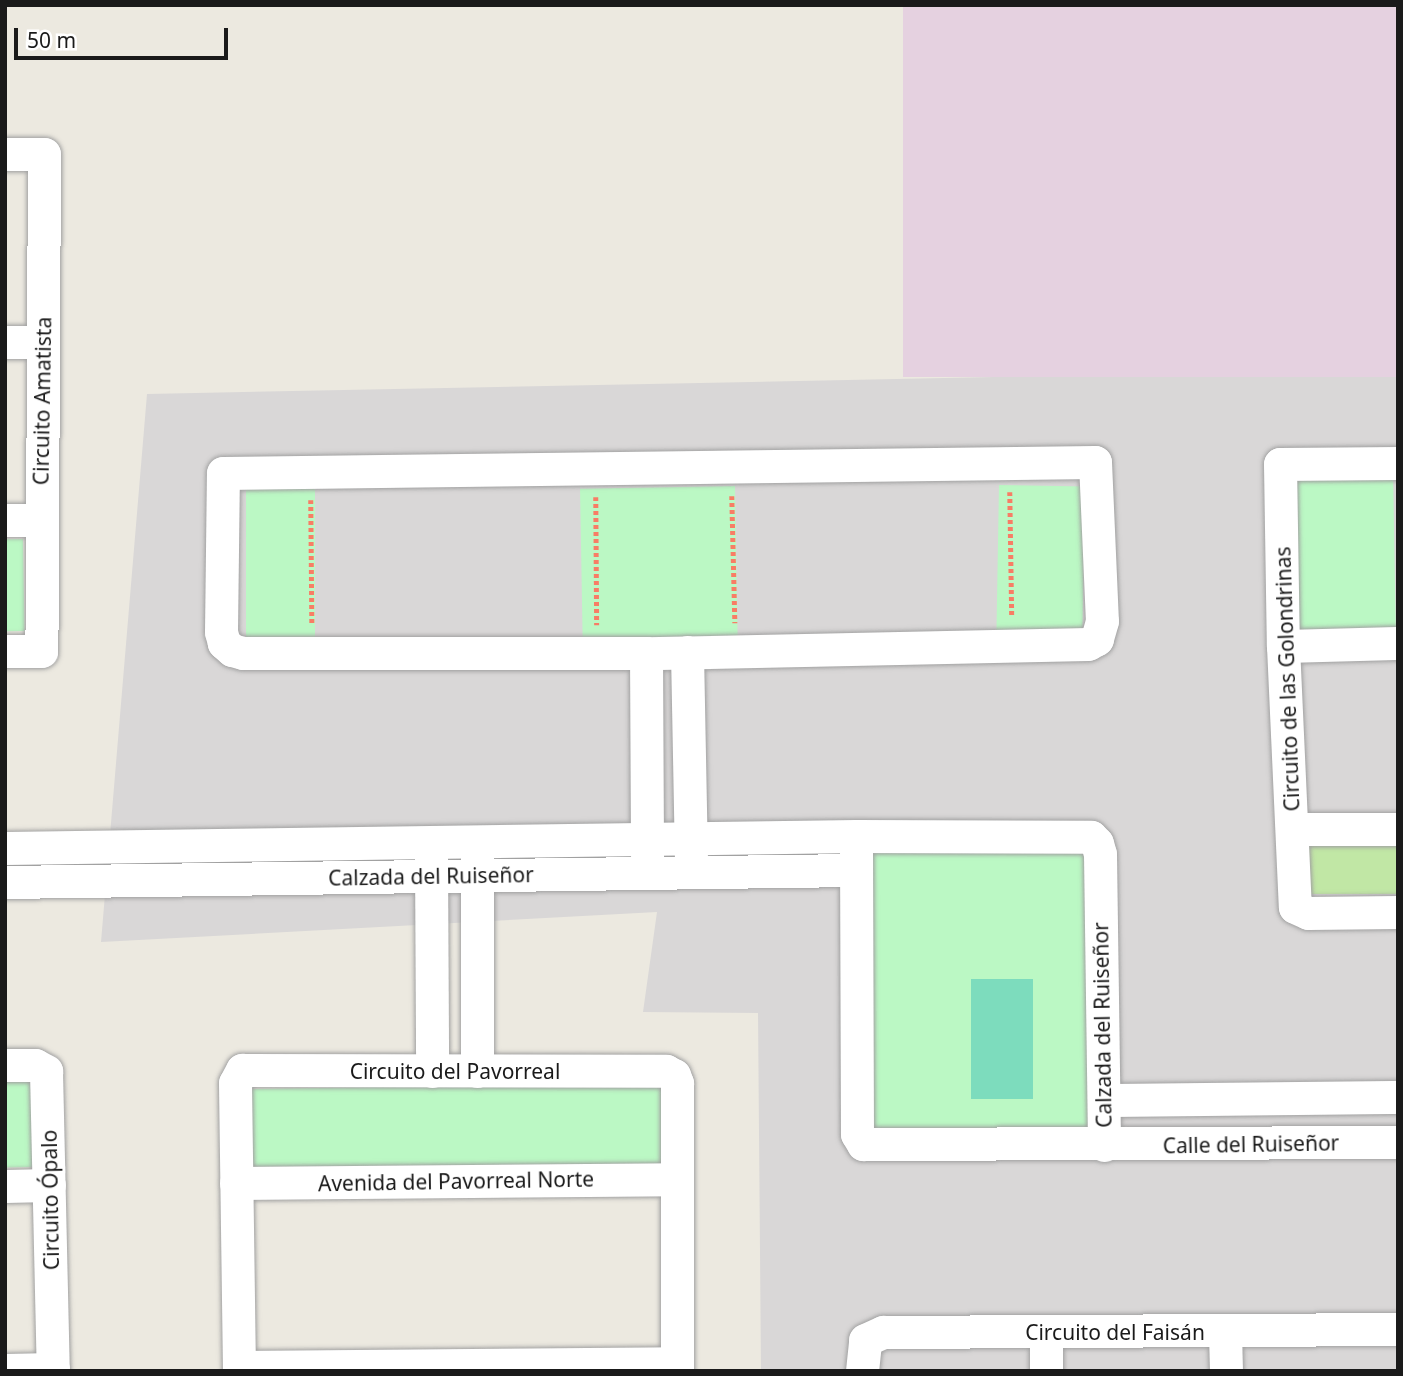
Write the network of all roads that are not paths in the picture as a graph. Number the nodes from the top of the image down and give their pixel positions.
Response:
1 (5, 154) edge
2 (5, 342) edge
3 (42, 342) junction
4 (1398, 463) edge
5 (5, 520) edge
6 (40, 520) junction
7 (1398, 643) edge
8 (1283, 646) junction
9 (5, 651) edge
10 (687, 652) junction
11 (646, 653) junction
12 (1293, 829) junction
13 (1398, 829) edge
14 (856, 836) junction
15 (477, 843) junction
16 (431, 844) junction
17 (152, 846) junction
18 (5, 848) edge
19 (646, 857) junction
20 (691, 857) junction
21 (856, 870) junction
22 (431, 876) junction
23 (478, 876) junction
24 (152, 880) junction
25 (5, 882) edge
26 (1398, 912) edge
27 (5, 1065) edge
28 (432, 1071) junction
29 (477, 1071) junction
30 (1398, 1097) edge
31 (1104, 1100) junction
32 (1398, 1142) edge
33 (1104, 1145) junction
34 (677, 1179) junction
35 (236, 1183) junction
36 (49, 1185) junction
37 (5, 1186) edge
38 (1398, 1329) edge
39 (1224, 1331) junction
40 (1046, 1333) junction
41 (677, 1367) edge
42 (239, 1369) edge
43 (5, 1370) edge
44 (53, 1370) edge
45 (862, 1371) edge
46 (1046, 1371) edge
47 (1226, 1371) edge

1 - 3 street, Circuito Amatista
2 - 3 street
3 - 6 street, Circuito Amatista
4 - 8 street, Circuito de las Golondrinas
5 - 6 street
6 - 9 street, Circuito Amatista
7 - 8 street
8 - 12 street, Circuito de las Golondrinas
10 - 11 street
10 - 11 street
10 - 20 street
11 - 19 street
12 - 13 street
12 - 26 street, Circuito de las Golondrinas
14 - 20 street, Calzada del Ruiseñor
14 - 21 street, Calzada del Ruiseñor
14 - 31 street, Calzada del Ruiseñor
15 - 16 street, Calzada del Ruiseñor
15 - 19 street, Calzada del Ruiseñor
15 - 23 street
16 - 17 street, Calzada del Ruiseñor
16 - 22 street
17 - 18 street, Calzada del Ruiseñor
17 - 24 street
19 - 20 street, Calzada del Ruiseñor
19 - 23 street, Calzada del Ruiseñor
20 - 21 street, Calzada del Ruiseñor
21 - 33 street, Calzada del Ruiseñor
22 - 23 street, Calzada del Ruiseñor
22 - 24 street, Calzada del Ruiseñor
22 - 28 street
23 - 29 street
24 - 25 street, Calzada del Ruiseñor
27 - 36 street, Circuito Ópalo
28 - 29 street, Circuito del Pavorreal
28 - 35 street, Circuito del Pavorreal
29 - 34 street, Circuito del Pavorreal
30 - 31 street
31 - 33 street, Calzada del Ruiseñor
32 - 33 street, Calle del Ruiseñor
34 - 35 street, Avenida del Pavorreal Norte
34 - 41 street, Circuito del Pavorreal
35 - 42 street, Circuito del Pavorreal
36 - 37 street
36 - 44 street, Circuito Ópalo
38 - 39 street, Circuito del Faisán
39 - 40 street, Circuito del Faisán
39 - 47 street
40 - 45 street, Circuito del Faisán
40 - 46 street
41 - 42 street
43 - 44 street

